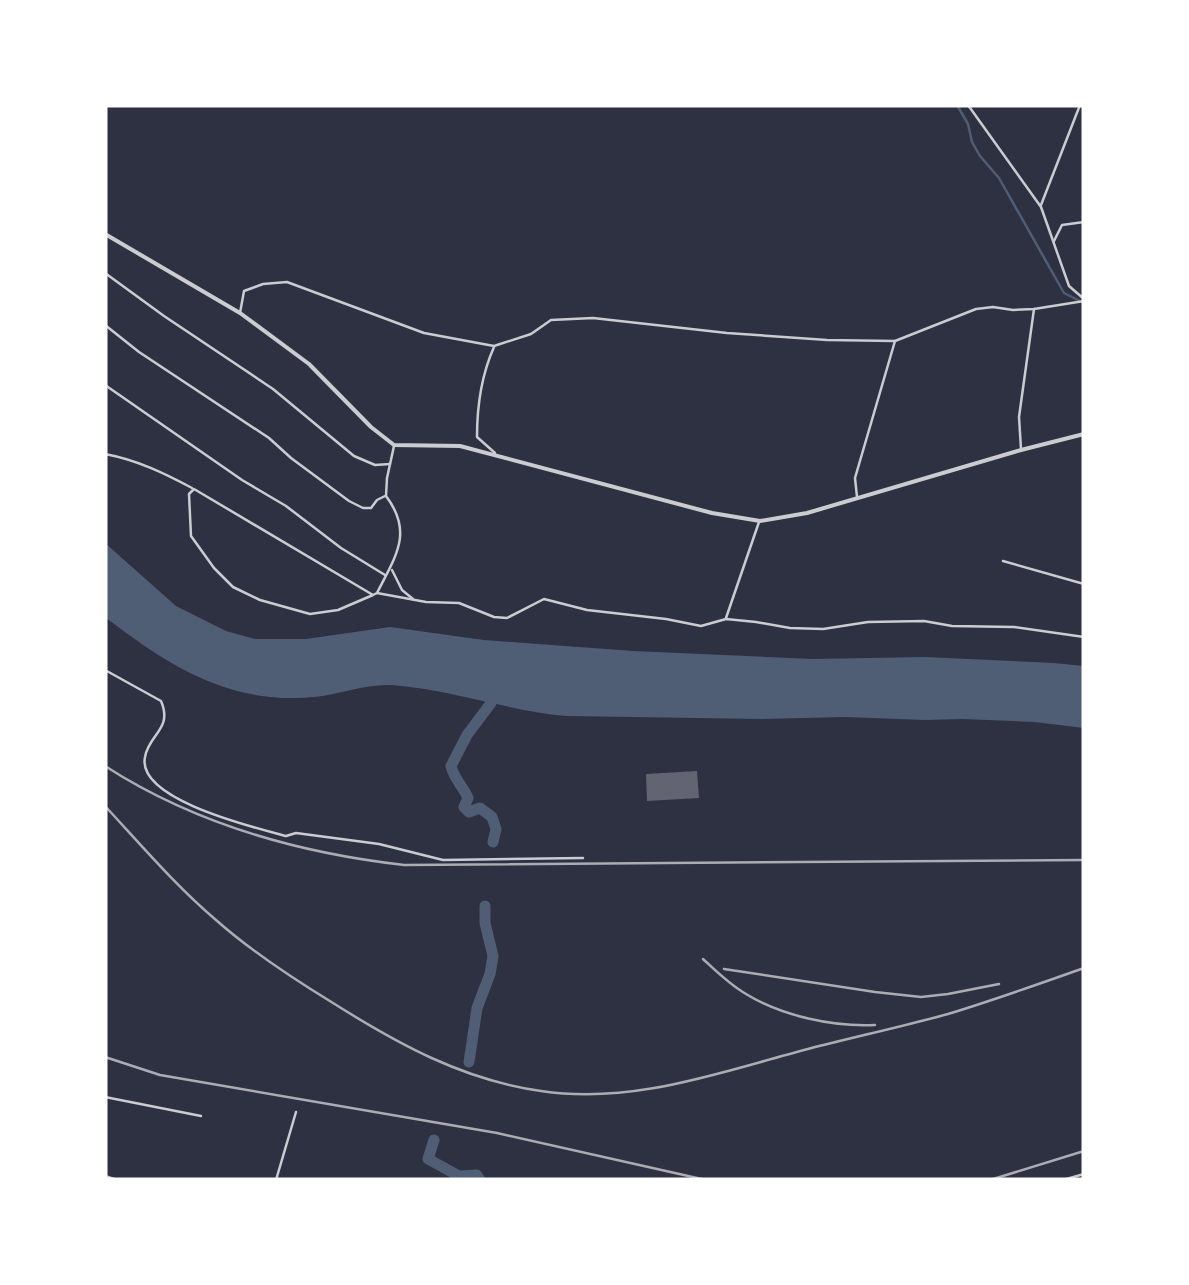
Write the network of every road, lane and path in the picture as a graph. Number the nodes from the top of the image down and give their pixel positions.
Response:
1 (968, 105) edge
2 (1080, 105) edge
3 (1041, 207) junction
4 (1084, 222) edge
5 (105, 234) edge
6 (1054, 243) junction
7 (105, 274) edge
8 (1084, 300) edge
9 (1034, 310) junction
10 (240, 314) junction
11 (105, 326) edge
12 (895, 342) junction
13 (494, 346) junction
14 (105, 385) edge
15 (1084, 434) edge
16 (394, 444) junction
17 (1021, 450) junction
18 (105, 454) edge
19 (496, 454) junction
20 (392, 464) junction
21 (194, 488) junction
22 (386, 496) junction
23 (858, 498) junction
24 (760, 521) junction
25 (1003, 561) dead end
26 (390, 566) junction
27 (386, 575) junction
28 (1084, 584) edge
29 (375, 594) junction
30 (414, 600) junction
31 (726, 620) junction
32 (1084, 637) edge
33 (105, 670) edge
34 (583, 858) dead end
35 (105, 1097) edge
36 (296, 1112) dead end
37 (200, 1116) dead end
38 (1084, 1174) edge
39 (105, 1176) edge
40 (117, 1180) edge
41 (276, 1180) edge
42 (1062, 1180) edge

1 - 3 street
2 - 3 street
3 - 6 street
4 - 6 street
5 - 10 street
6 - 8 street
7 - 20 street
8 - 9 street
9 - 12 street
9 - 17 street
10 - 13 street
10 - 16 street
11 - 22 street
12 - 13 street
12 - 23 street
13 - 19 street
14 - 27 street
15 - 17 street
16 - 19 street
16 - 20 street
17 - 23 street
18 - 21 street
19 - 24 street
20 - 22 street
21 - 29 street
21 - 29 street
22 - 26 street
23 - 24 street
24 - 31 street
25 - 28 street
26 - 27 street
26 - 30 street
27 - 29 street
29 - 30 street
30 - 31 street
31 - 32 street
33 - 34 street
35 - 37 street
36 - 41 street
38 - 42 street
39 - 40 street

